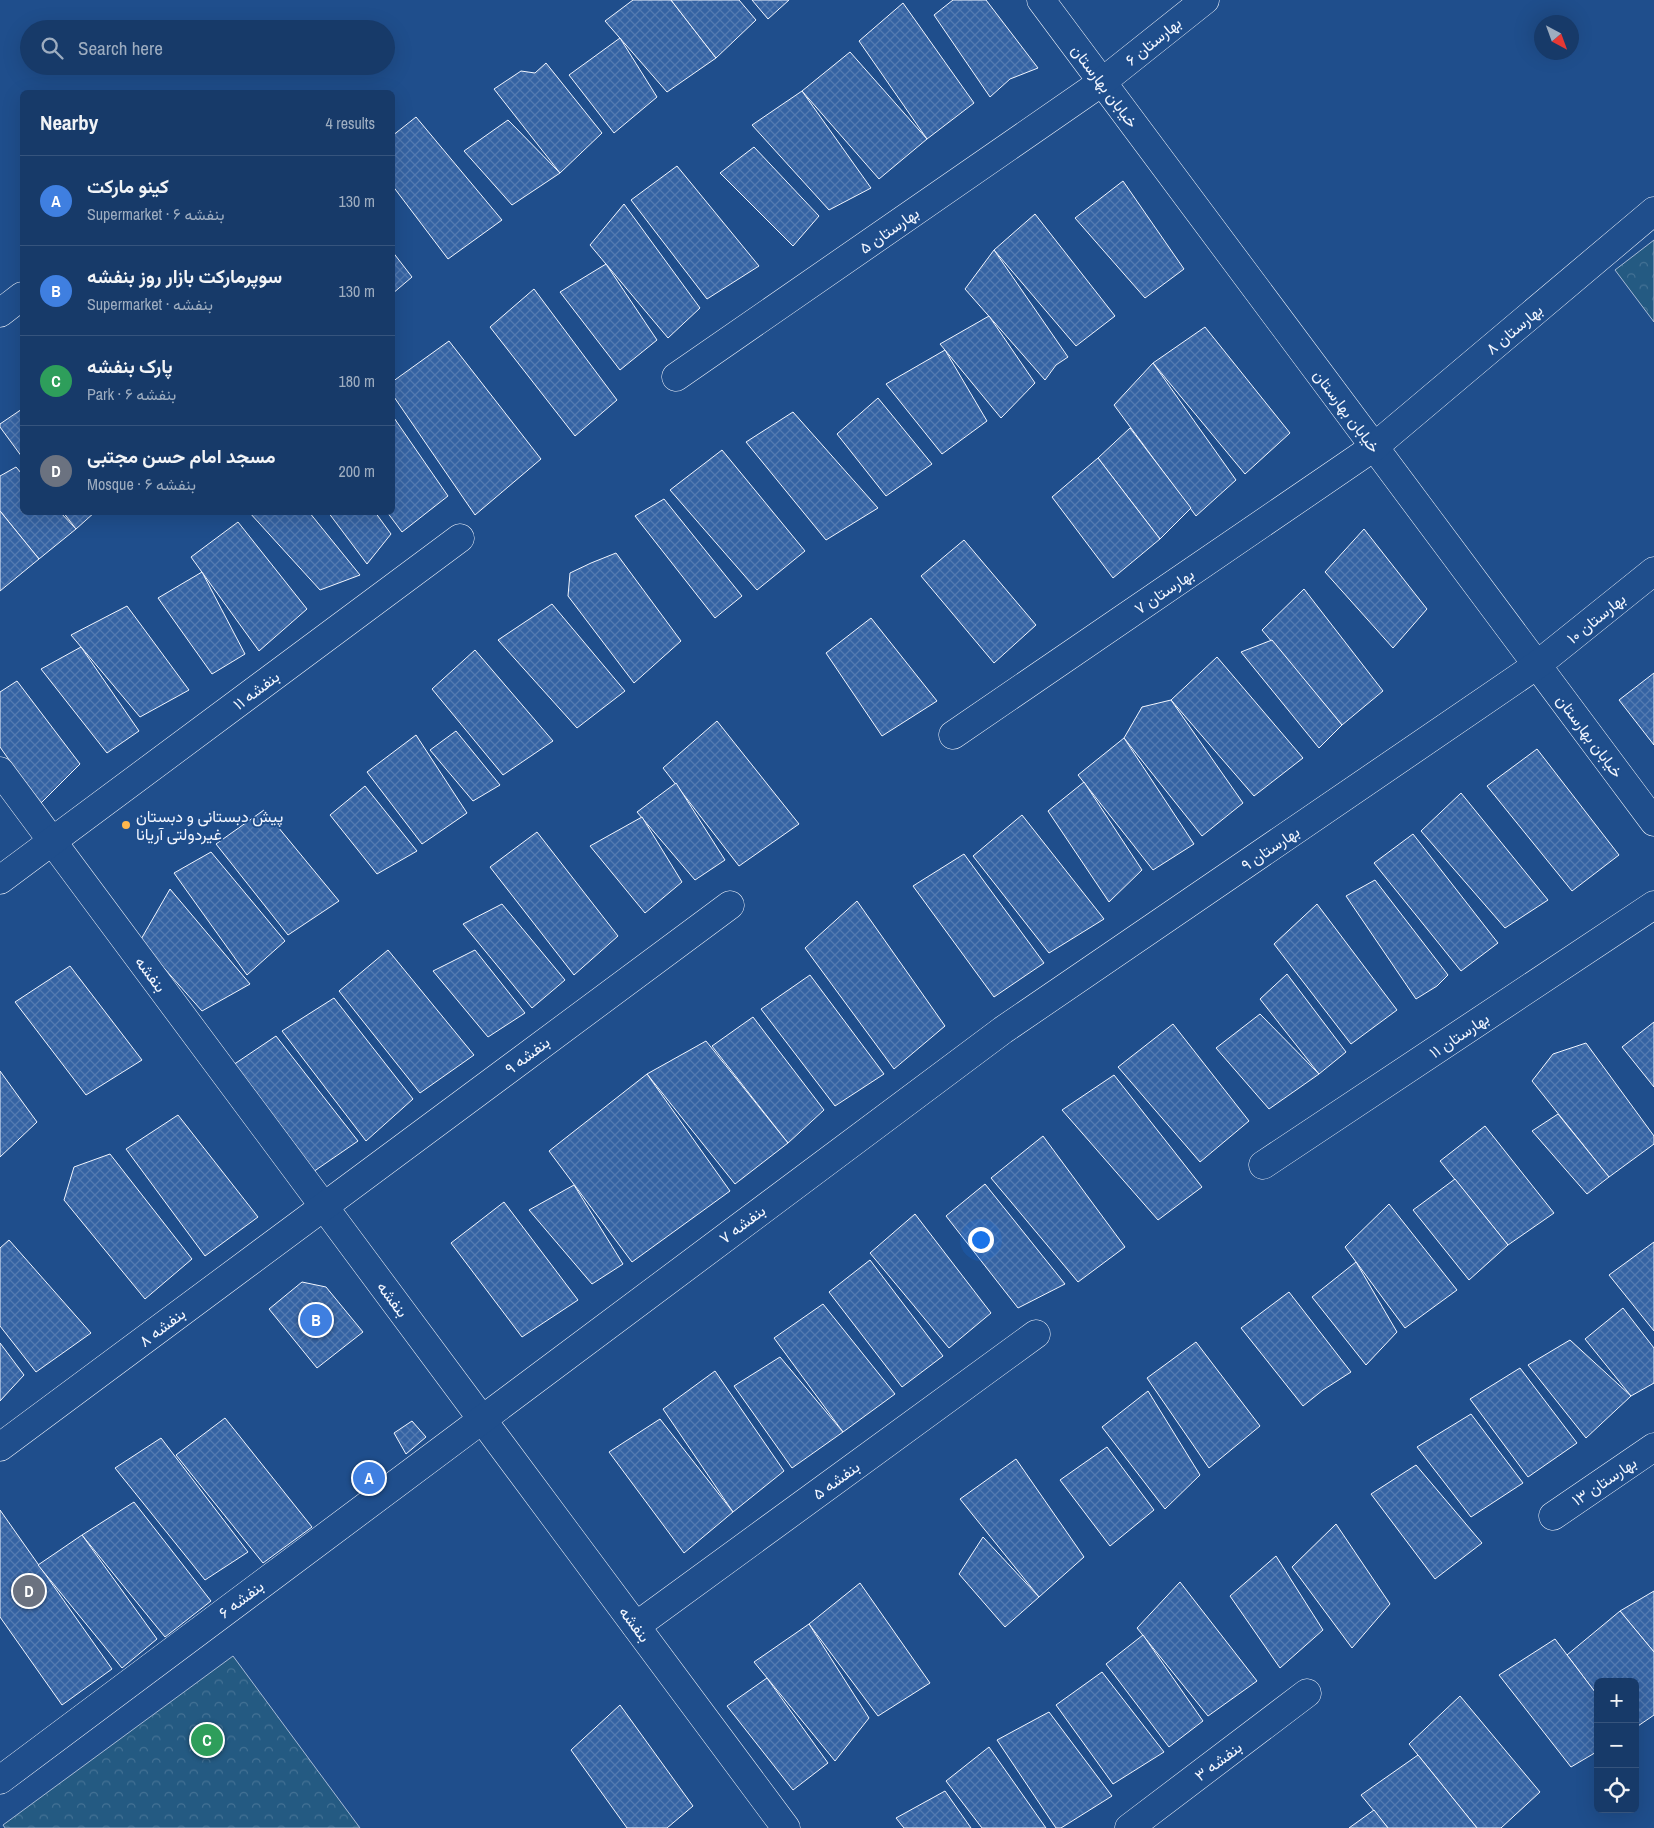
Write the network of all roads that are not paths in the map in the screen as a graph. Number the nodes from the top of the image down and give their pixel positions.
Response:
1 (1041, 0) edge
2 (1205, 0) edge
3 (1102, 82) junction
4 (1654, 211) edge
5 (20, 298) edge
6 (0, 313) edge
7 (676, 377) dead end
8 (1374, 447) junction
9 (460, 538) dead end
10 (1654, 571) edge
11 (1537, 665) junction
12 (953, 735) dead end
13 (0, 771) edge
14 (1654, 822) edge
15 (52, 841) junction
16 (0, 880) edge
17 (730, 904) dead end
18 (1654, 905) edge
19 (1003, 1030) joint
20 (1263, 1165) dead end
21 (324, 1206) junction
22 (1036, 1334) dead end
23 (482, 1419) junction
24 (0, 1447) edge
25 (1654, 1447) edge
26 (1553, 1516) dead end
27 (636, 1626) junction
28 (1307, 1694) dead end
29 (0, 1780) edge
30 (786, 1828) edge
31 (1129, 1828) edge

1 - 3 street, خیابان بهارستان
2 - 3 street, بهارستان ۶
3 - 7 street, بهارستان ۵
3 - 8 street, خیابان بهارستان
4 - 8 street, بهارستان ۸
5 - 6 street
8 - 11 street, خیابان بهارستان
8 - 12 street, بهارستان ۷
9 - 15 street, بنفشه ۱۱
10 - 11 street, بهارستان ۱۰
11 - 14 street, خیابان بهارستان
11 - 19 street, بهارستان ۹
13 - 15 street, بنفشه
15 - 16 street, بنفشه ۱۱
15 - 21 street, بنفشه
17 - 21 street, بنفشه ۹
18 - 20 street, بهارستان ۱۱
19 - 23 street, بنفشه ۷
21 - 23 street, بنفشه
21 - 24 street, بنفشه ۸
22 - 27 street, بنفشه ۵
23 - 27 street, بنفشه
23 - 29 street, بنفشه ۶
25 - 26 street, بهارستان ۱۳
27 - 30 street, بنفشه
28 - 31 street, بنفشه ۳

